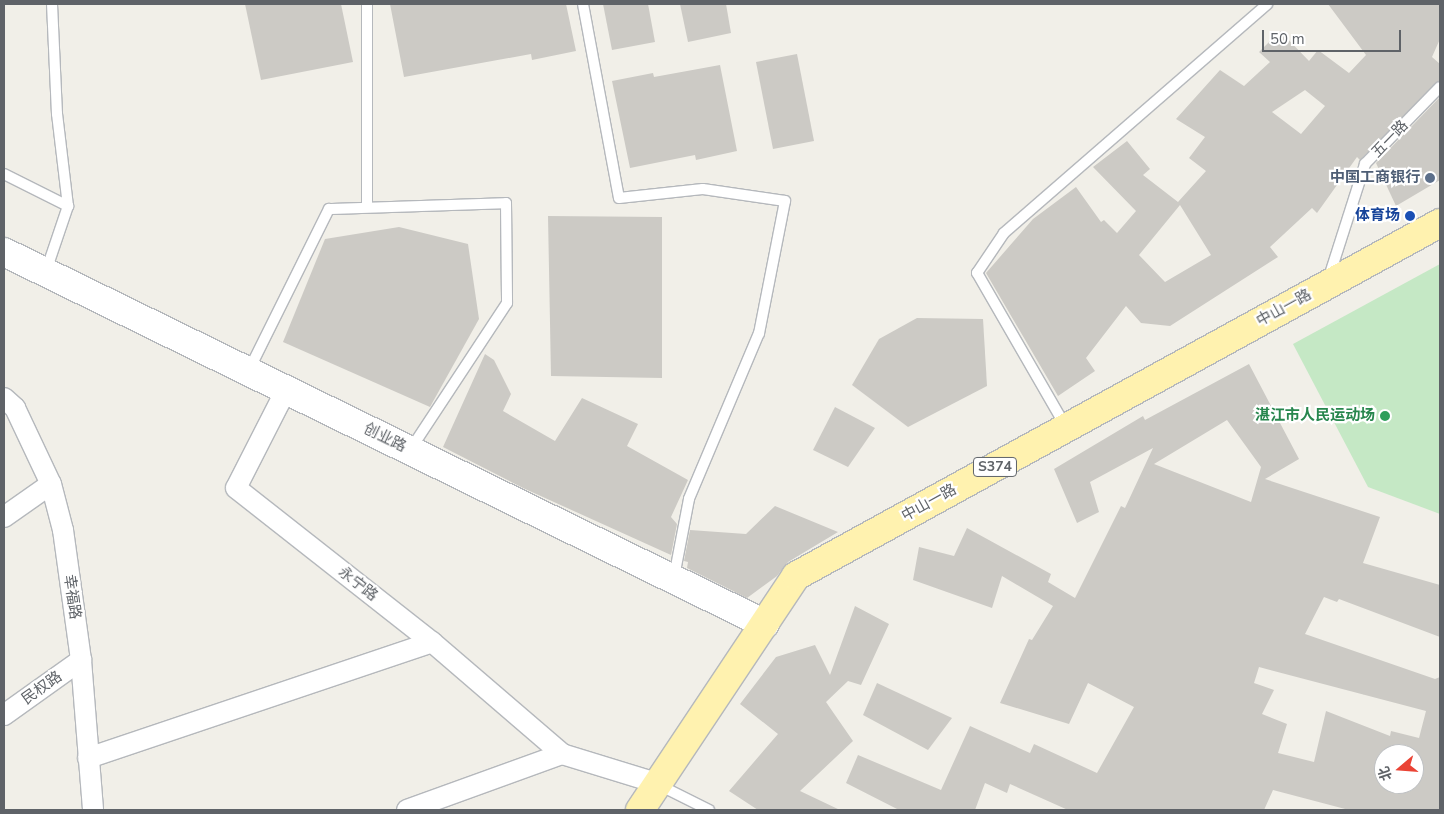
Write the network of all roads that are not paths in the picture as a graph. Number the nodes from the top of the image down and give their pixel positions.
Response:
1 (52, 4) edge
2 (367, 4) edge
3 (583, 4) edge
4 (1267, 4) edge
5 (1440, 87) edge
6 (4, 174) edge
7 (68, 206) junction
8 (367, 208) junction
9 (1440, 223) edge
10 (4, 252) edge
11 (46, 272) junction
12 (1327, 285) junction
13 (248, 371) junction
14 (286, 390) junction
15 (4, 398) edge
16 (1066, 428) junction
17 (410, 450) junction
18 (51, 484) junction
19 (4, 517) edge
20 (674, 579) junction
21 (765, 624) junction
22 (432, 642) junction
23 (81, 660) junction
24 (4, 715) edge
25 (562, 754) junction
26 (88, 758) junction
27 (656, 783) junction
28 (93, 810) edge
29 (407, 810) edge
30 (640, 810) edge
31 (710, 810) edge

1 - 7 lane
2 - 8 lane
3 - 20 lane
4 - 16 lane
5 - 12 lane, 五一路
6 - 7 lane
7 - 11 lane
8 - 13 lane
8 - 17 lane
9 - 12 main road, 中山一路 / S374
10 - 11 street, 创业路
11 - 13 street, 创业路
12 - 16 main road, 中山一路 / S374
13 - 14 street, 创业路
14 - 17 street, 创业路
14 - 22 street, 永宁路
15 - 18 street, 幸福路
16 - 21 main road, 中山一路 / S374
17 - 20 street, 创业路
18 - 19 street
18 - 23 street, 幸福路
20 - 21 street, 创业路
21 - 27 main road, 中山一路 / S374
22 - 25 street, 永宁路
22 - 26 street
23 - 24 street, 民权路
23 - 26 street, 幸福路
25 - 27 street
25 - 29 street
26 - 28 street, 幸福路
27 - 30 main road, 中山一路 / S374
27 - 31 lane

